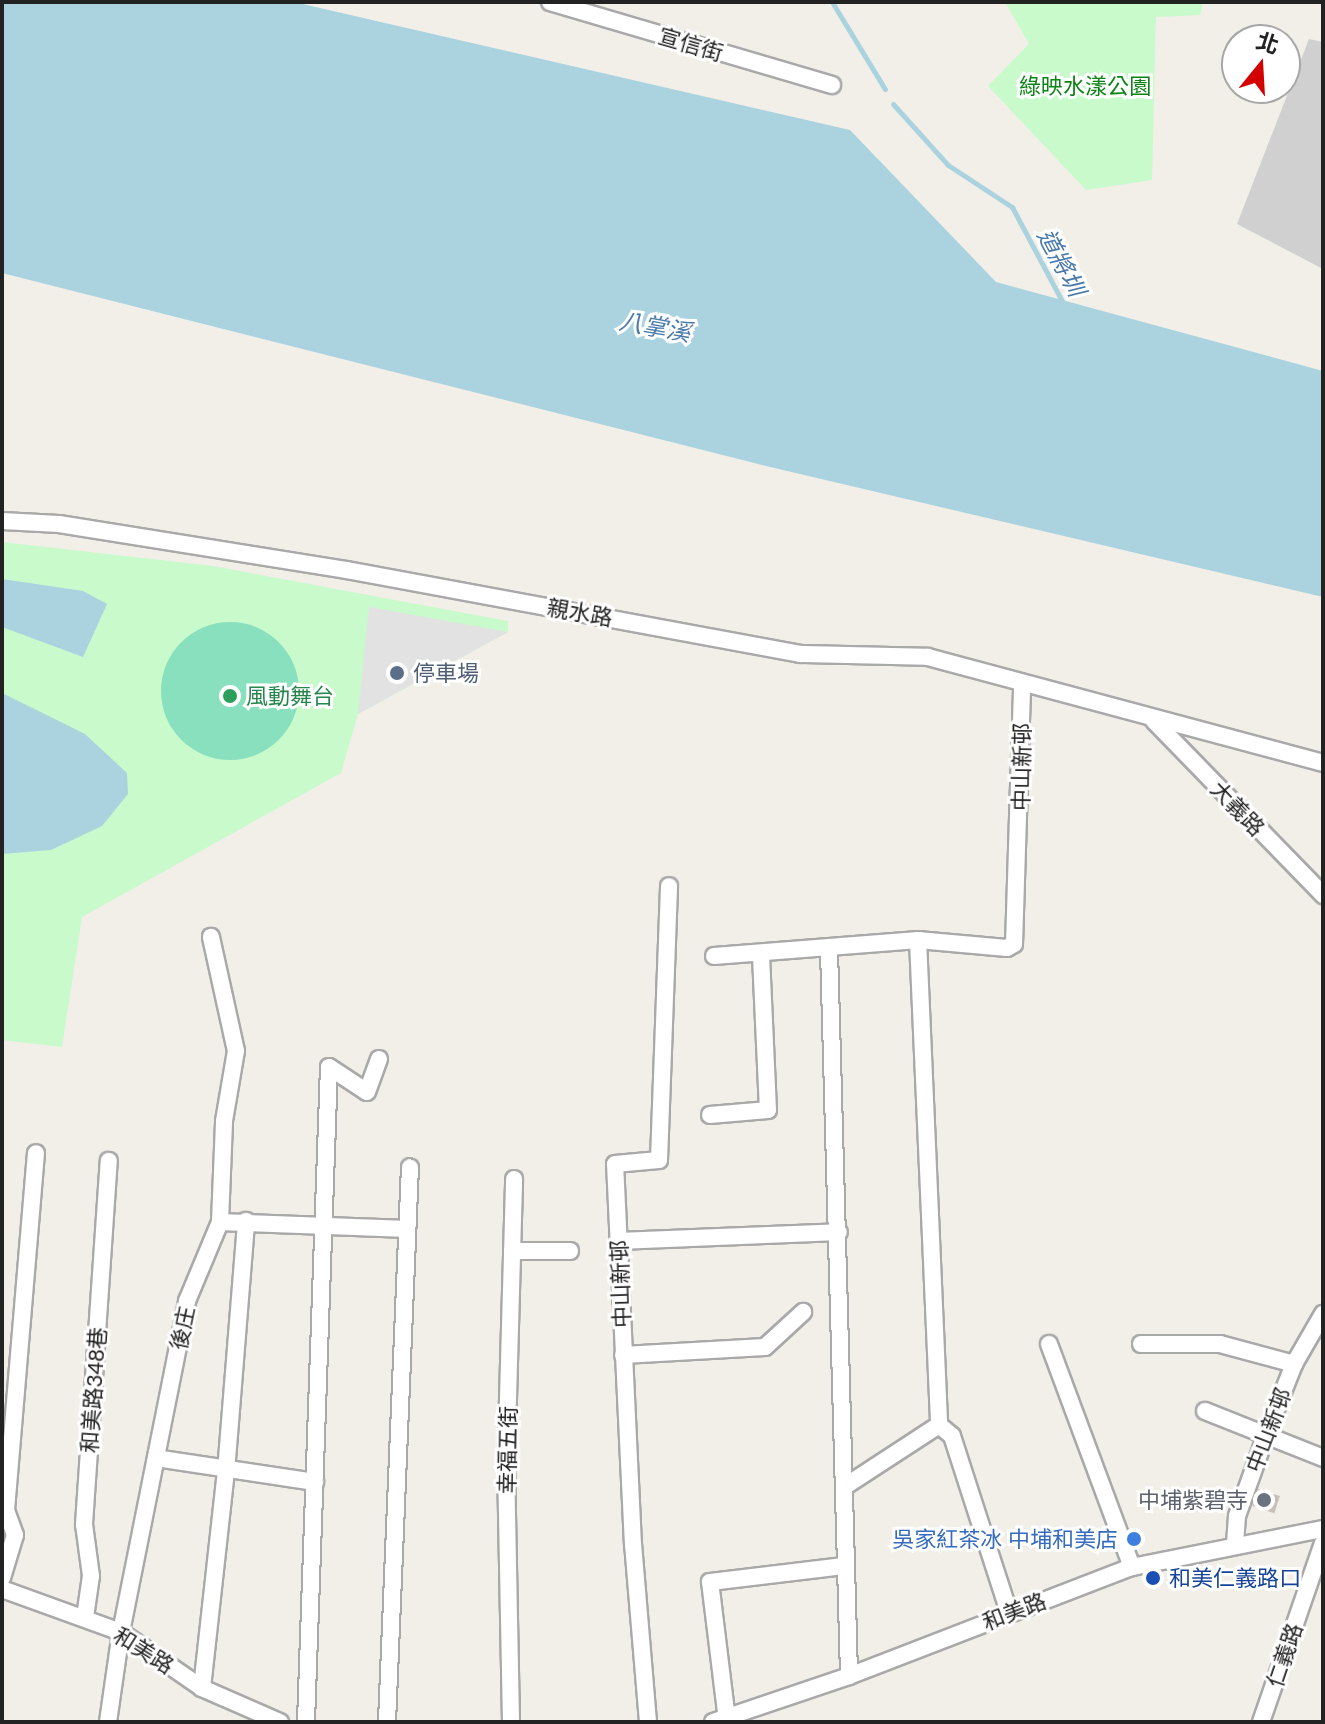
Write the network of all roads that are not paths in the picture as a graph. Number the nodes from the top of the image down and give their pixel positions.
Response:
1 (550, 2) edge
2 (832, 85) dead end
3 (2, 521) edge
4 (1022, 684) junction
5 (1152, 720) junction
6 (1323, 763) edge
7 (669, 886) dead end
8 (1323, 895) edge
9 (211, 937) dead end
10 (918, 940) junction
11 (829, 949) junction
12 (761, 954) junction
13 (714, 956) dead end
14 (379, 1059) dead end
15 (710, 1115) dead end
16 (36, 1153) dead end
17 (109, 1161) dead end
18 (410, 1167) dead end
19 (514, 1179) dead end
20 (246, 1221) junction
21 (220, 1222) junction
22 (327, 1223) junction
23 (407, 1229) junction
24 (839, 1232) junction
25 (618, 1241) junction
26 (512, 1251) junction
27 (570, 1251) dead end
28 (803, 1312) dead end
29 (1323, 1314) edge
30 (1049, 1344) dead end
31 (1141, 1344) dead end
32 (623, 1355) junction
33 (1294, 1364) junction
34 (1205, 1411) dead end
35 (939, 1425) junction
36 (1267, 1432) junction
37 (156, 1458) junction
38 (1323, 1458) edge
39 (226, 1472) junction
40 (315, 1482) junction
41 (847, 1485) junction
42 (1323, 1529) edge
43 (1323, 1543) edge
44 (1235, 1544) junction
45 (844, 1566) junction
46 (1132, 1567) junction
47 (2, 1578) edge
48 (2, 1589) edge
49 (1009, 1612) junction
50 (85, 1617) junction
51 (121, 1632) junction
52 (849, 1676) junction
53 (202, 1688) junction
54 (720, 1721) edge
55 (108, 1722) edge
56 (280, 1722) edge
57 (306, 1722) edge
58 (387, 1722) edge
59 (511, 1722) edge
60 (648, 1722) edge
61 (1261, 1722) edge

1 - 2 street, 宣信街
3 - 4 street, 親水路
4 - 5 street, 親水路
4 - 10 street, 中山新邨
5 - 6 street, 親水路
5 - 8 street, 大義路
7 - 25 street, 中山新邨
9 - 21 street, 後庄
10 - 11 street, 中山新邨
10 - 35 street
11 - 12 street, 中山新邨
11 - 24 street
12 - 13 street, 中山新邨
12 - 15 street
14 - 22 street
16 - 47 street
17 - 50 street, 和美路348巷
18 - 23 street
19 - 26 street, 幸福五街
20 - 21 street
20 - 22 street
20 - 39 street
21 - 37 street, 後庄
22 - 23 street
22 - 40 street
23 - 58 street
24 - 25 street
24 - 41 street
25 - 32 street, 中山新邨
26 - 27 street
26 - 59 street, 幸福五街
28 - 32 street
29 - 33 street, 中山新邨
30 - 46 street
31 - 33 street, 中山新邨
32 - 60 street, 中山新邨
33 - 36 street, 中山新邨
34 - 36 street
35 - 41 street
35 - 49 street
36 - 38 street
36 - 44 street, 中山新邨
37 - 39 street
37 - 51 street, 後庄
39 - 40 street
39 - 53 street
40 - 57 street
41 - 45 street
42 - 44 street, 和美路
43 - 61 street, 仁義路
44 - 46 street, 和美路
45 - 52 street
45 - 54 street
46 - 49 street, 和美路
48 - 50 street, 和美路
49 - 52 street, 和美路
50 - 51 street, 和美路
51 - 53 street, 和美路
51 - 55 street, 後庄
52 - 54 street, 和美路
53 - 56 street, 和美路

